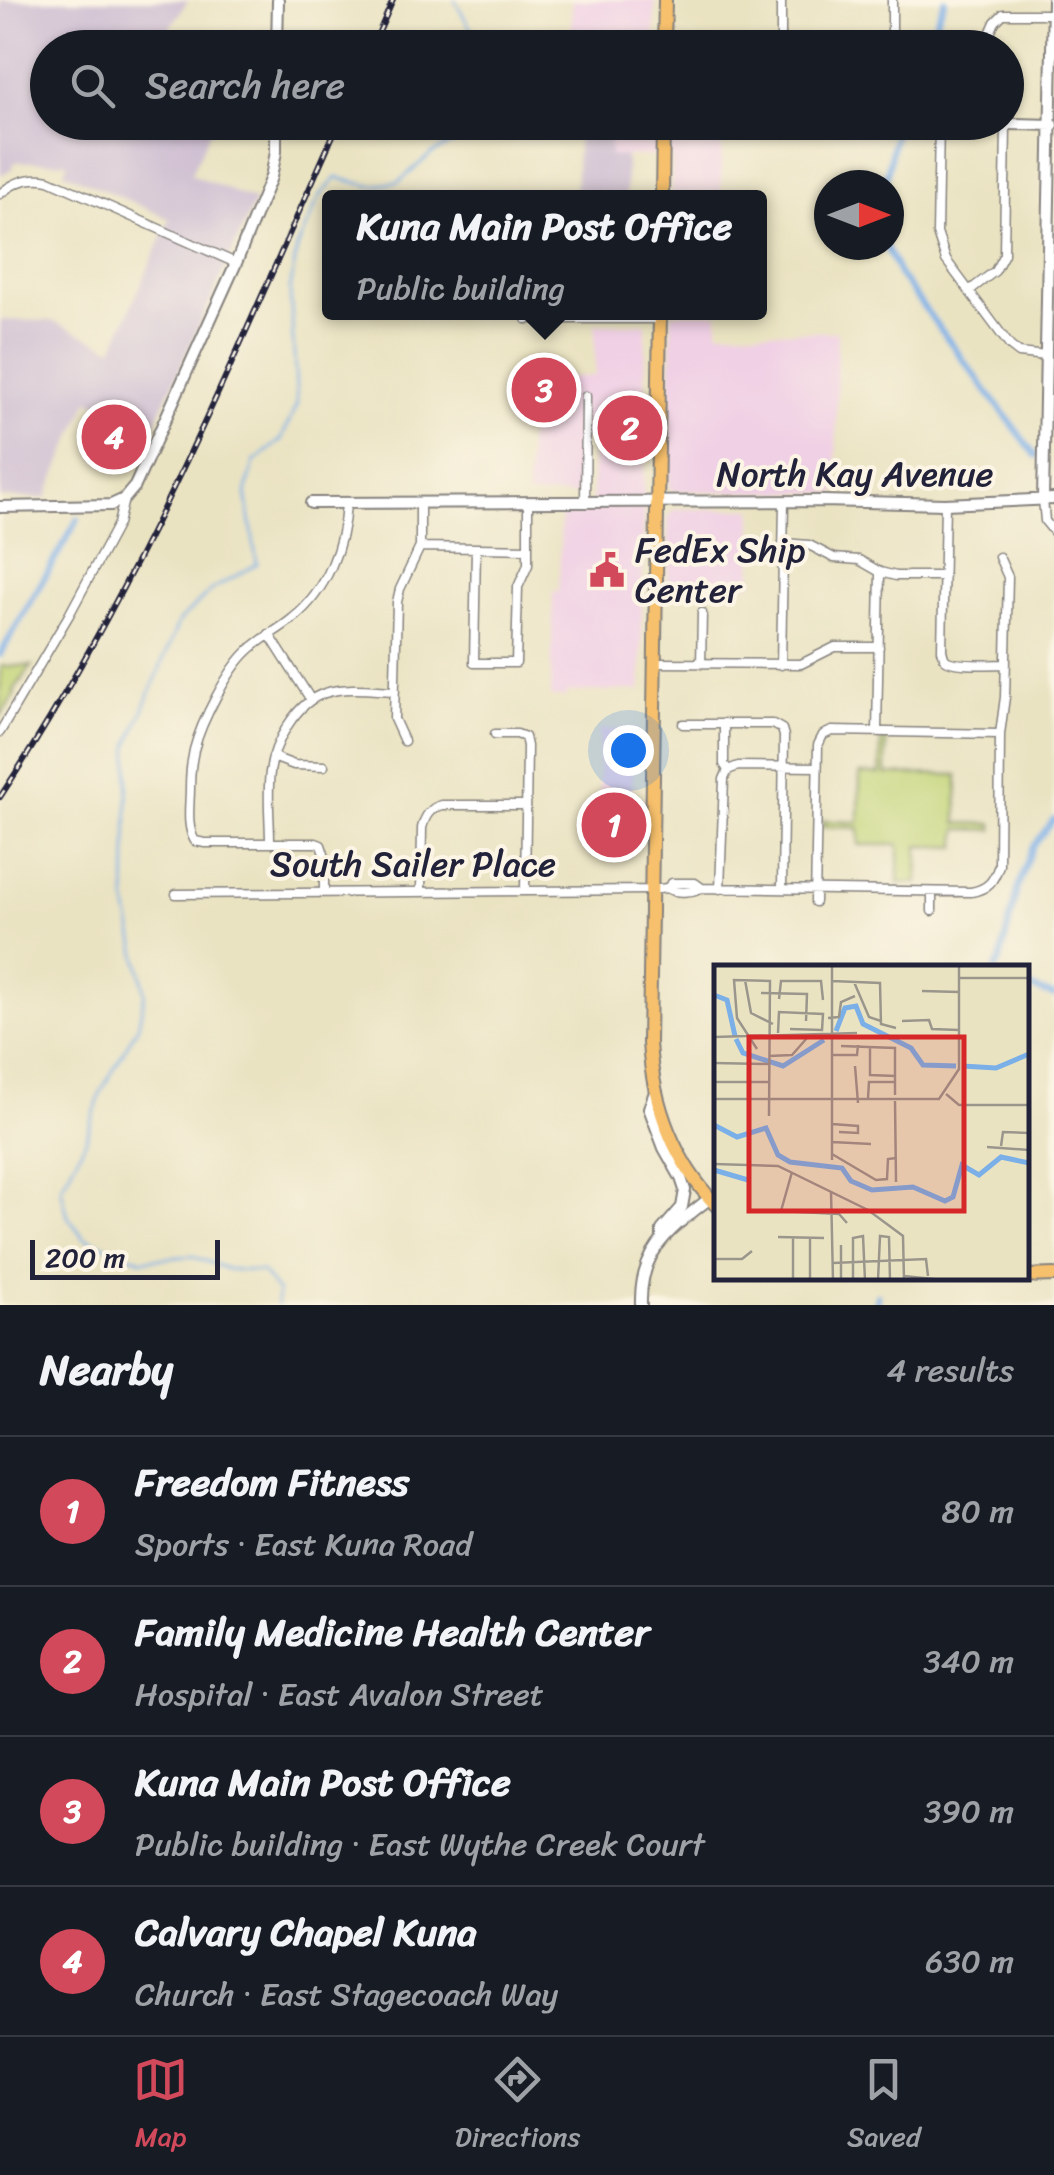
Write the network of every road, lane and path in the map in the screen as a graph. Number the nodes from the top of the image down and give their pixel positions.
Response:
1 (278, 0) edge
2 (665, 0) edge
3 (781, 0) edge
4 (892, 0) edge
5 (1053, 0) edge
6 (1053, 14) edge
7 (278, 30) edge
8 (664, 30) edge
9 (781, 30) edge
10 (892, 30) edge
11 (991, 30) edge
12 (1024, 125) edge
13 (1052, 125) edge
14 (276, 140) edge
15 (663, 140) edge
16 (939, 140) edge
17 (1006, 140) edge
18 (662, 190) edge
19 (0, 194) edge
20 (1051, 248) edge
21 (236, 262) junction
22 (968, 291) junction
23 (660, 320) edge
24 (1046, 356) junction
25 (586, 396) dead end
26 (124, 499) junction
27 (1049, 499) edge
28 (784, 502) junction
29 (311, 503) dead end
30 (346, 503) junction
31 (420, 503) junction
32 (528, 503) junction
33 (584, 503) junction
34 (657, 504) junction
35 (945, 504) junction
36 (0, 507) edge
37 (1054, 532) edge
38 (783, 542) junction
39 (420, 547) junction
40 (476, 548) junction
41 (528, 548) junction
42 (999, 556) dead end
43 (880, 572) junction
44 (944, 576) junction
45 (702, 613) dead end
46 (270, 634) junction
47 (879, 647) junction
48 (654, 663) junction
49 (701, 664) junction
50 (1006, 664) junction
51 (781, 665) junction
52 (394, 691) junction
53 (311, 700) junction
54 (683, 724) dead end
55 (724, 724) junction
56 (0, 732) edge
57 (877, 732) junction
58 (495, 734) dead end
59 (1000, 734) junction
60 (404, 741) dead end
61 (274, 757) junction
62 (324, 766) dead end
63 (784, 767) junction
64 (818, 767) junction
65 (728, 770) junction
66 (526, 805) junction
67 (270, 842) junction
68 (720, 889) junction
69 (782, 889) junction
70 (651, 890) junction
71 (816, 890) junction
72 (422, 891) junction
73 (526, 891) junction
74 (324, 892) junction
75 (932, 892) junction
76 (176, 894) dead end
77 (816, 902) dead end
78 (932, 910) dead end
79 (655, 1092) junction
80 (713, 1201) edge
81 (662, 1237) junction
82 (641, 1305) edge

1 - 7 street
2 - 8 main road
3 - 9 street
4 - 10 street
5 - 6 street
6 - 11 street
6 - 13 street
12 - 13 street
13 - 20 street
14 - 21 street
15 - 18 main road
16 - 22 street
17 - 22 street
19 - 21 street
20 - 24 street
21 - 26 street
22 - 24 street
23 - 34 main road
24 - 27 street
25 - 33 street
26 - 36 street
26 - 56 street
27 - 35 street, North Kay Avenue
27 - 37 street
28 - 34 street, North Kay Avenue
28 - 35 street, North Kay Avenue
28 - 38 street
29 - 30 street, North Kay Avenue
30 - 31 street, North Kay Avenue
30 - 46 street
31 - 32 street, North Kay Avenue
31 - 39 street
32 - 33 street, North Kay Avenue
32 - 41 street
33 - 34 street, North Kay Avenue
34 - 48 main road
35 - 44 street
38 - 43 street
38 - 51 street
39 - 40 street
39 - 52 street
40 - 41 street
40 - 41 street
42 - 50 street
43 - 44 street
43 - 47 street
44 - 50 street
45 - 49 street
46 - 53 street
46 - 67 street
47 - 51 street
47 - 57 street
48 - 49 street
48 - 70 main road
49 - 51 street
50 - 59 street
52 - 53 street
52 - 60 street
53 - 61 street
54 - 55 street
55 - 63 street
55 - 65 street
57 - 59 street
57 - 64 street
58 - 66 street
59 - 75 street, South Sailer Place
61 - 62 street
61 - 67 street
63 - 64 street
63 - 65 street
63 - 69 street
64 - 71 street
65 - 68 street
66 - 72 street
66 - 73 street
67 - 74 street
68 - 69 street, South Sailer Place
68 - 70 street, South Sailer Place
69 - 71 street, South Sailer Place
70 - 73 street, South Sailer Place
70 - 79 main road
71 - 75 street, South Sailer Place
71 - 77 street
72 - 73 street, South Sailer Place
72 - 74 street, South Sailer Place
74 - 76 street, South Sailer Place
75 - 78 street
79 - 80 main road
79 - 81 street
80 - 81 street
81 - 82 street

